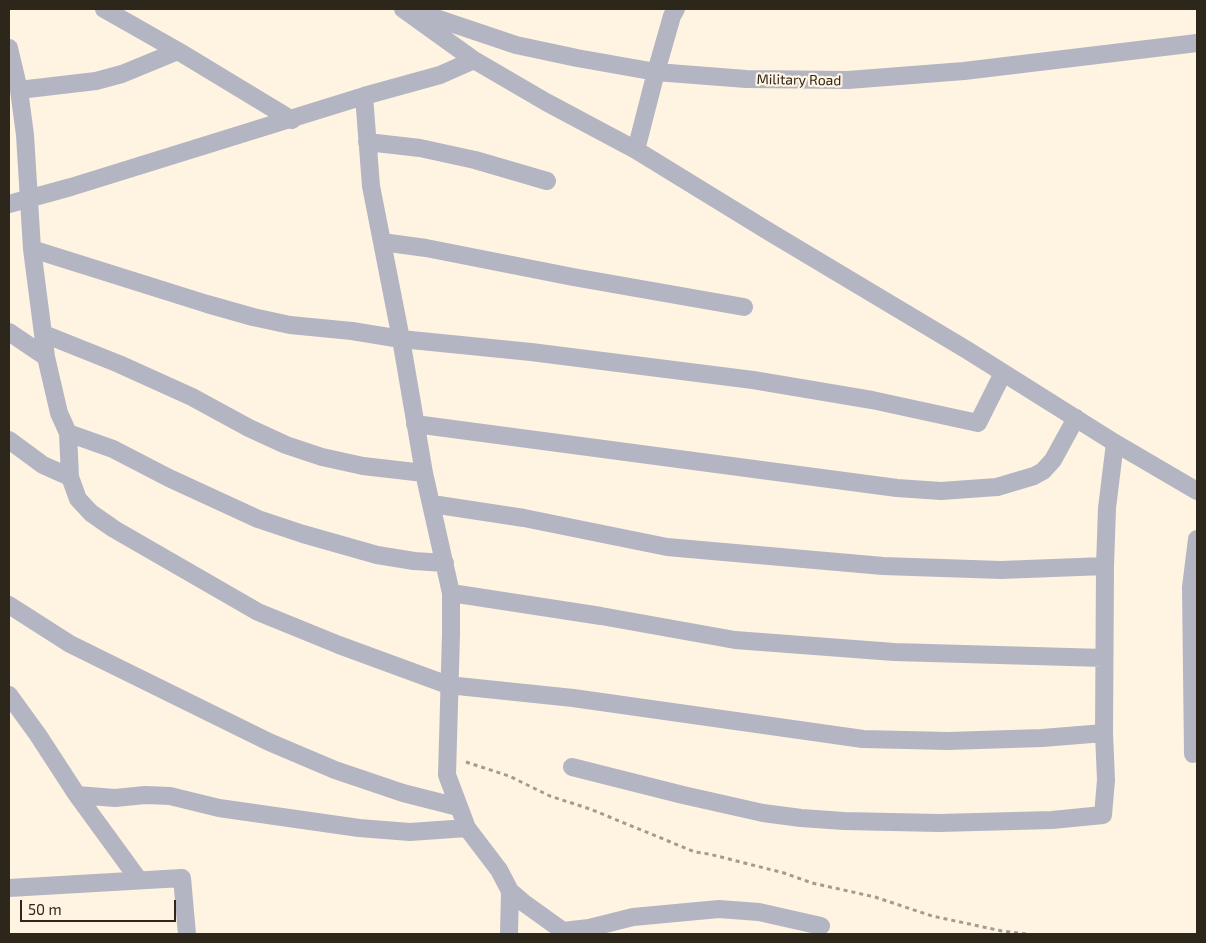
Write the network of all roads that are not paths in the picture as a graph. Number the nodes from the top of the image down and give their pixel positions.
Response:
1 (104, 9) edge
2 (404, 9) edge
3 (408, 9) edge
4 (676, 9) edge
5 (1197, 43) edge
6 (9, 48) edge
7 (178, 50) junction
8 (474, 60) junction
9 (656, 72) junction
10 (19, 90) junction
11 (364, 96) junction
12 (292, 120) junction
13 (368, 142) junction
14 (636, 150) junction
15 (547, 181) dead end
16 (29, 198) junction
17 (9, 204) edge
18 (382, 242) junction
19 (32, 249) junction
20 (744, 307) dead end
21 (9, 332) edge
22 (44, 334) junction
23 (401, 339) junction
24 (46, 357) junction
25 (1003, 373) junction
26 (1076, 418) junction
27 (415, 424) junction
28 (68, 433) junction
29 (9, 440) edge
30 (1115, 443) junction
31 (424, 473) junction
32 (70, 477) junction
33 (1197, 491) edge
34 (432, 504) junction
35 (1197, 539) edge
36 (445, 563) junction
37 (1105, 566) junction
38 (451, 593) junction
39 (9, 605) edge
40 (1104, 658) junction
41 (448, 685) junction
42 (9, 695) edge
43 (1104, 733) junction
44 (1193, 754) dead end
45 (572, 767) dead end
46 (77, 795) junction
47 (458, 807) junction
48 (467, 828) junction
49 (139, 880) junction
50 (9, 888) edge
51 (510, 891) junction
52 (821, 926) dead end
53 (564, 933) edge
54 (187, 934) edge
55 (509, 934) edge

1 - 7 street
2 - 8 street
3 - 9 street, Military Road
4 - 9 street
5 - 9 street, Military Road
6 - 10 street
7 - 10 street
7 - 12 street
8 - 11 street
8 - 14 street
9 - 14 street
10 - 16 street
11 - 12 street
11 - 13 street
12 - 16 street
13 - 15 street
13 - 18 street
14 - 25 street
16 - 17 street
16 - 19 street
18 - 20 street
18 - 23 street
19 - 22 street
19 - 23 street
21 - 24 street
22 - 24 street
22 - 31 street
23 - 25 street
23 - 27 street
24 - 28 street
25 - 26 street
26 - 27 street
26 - 30 street
27 - 31 street
28 - 32 street
28 - 36 street
29 - 32 street
30 - 33 street
30 - 37 street
31 - 34 street
32 - 41 street
34 - 36 street
34 - 37 street
35 - 44 street
36 - 38 street
37 - 40 street
38 - 40 street
38 - 41 street
39 - 47 street
40 - 43 street
41 - 43 street
41 - 47 street
42 - 46 street
43 - 45 street
46 - 48 street
46 - 49 street
47 - 48 street
48 - 51 street
49 - 50 street
49 - 54 street
51 - 53 street
51 - 55 street
52 - 53 street

